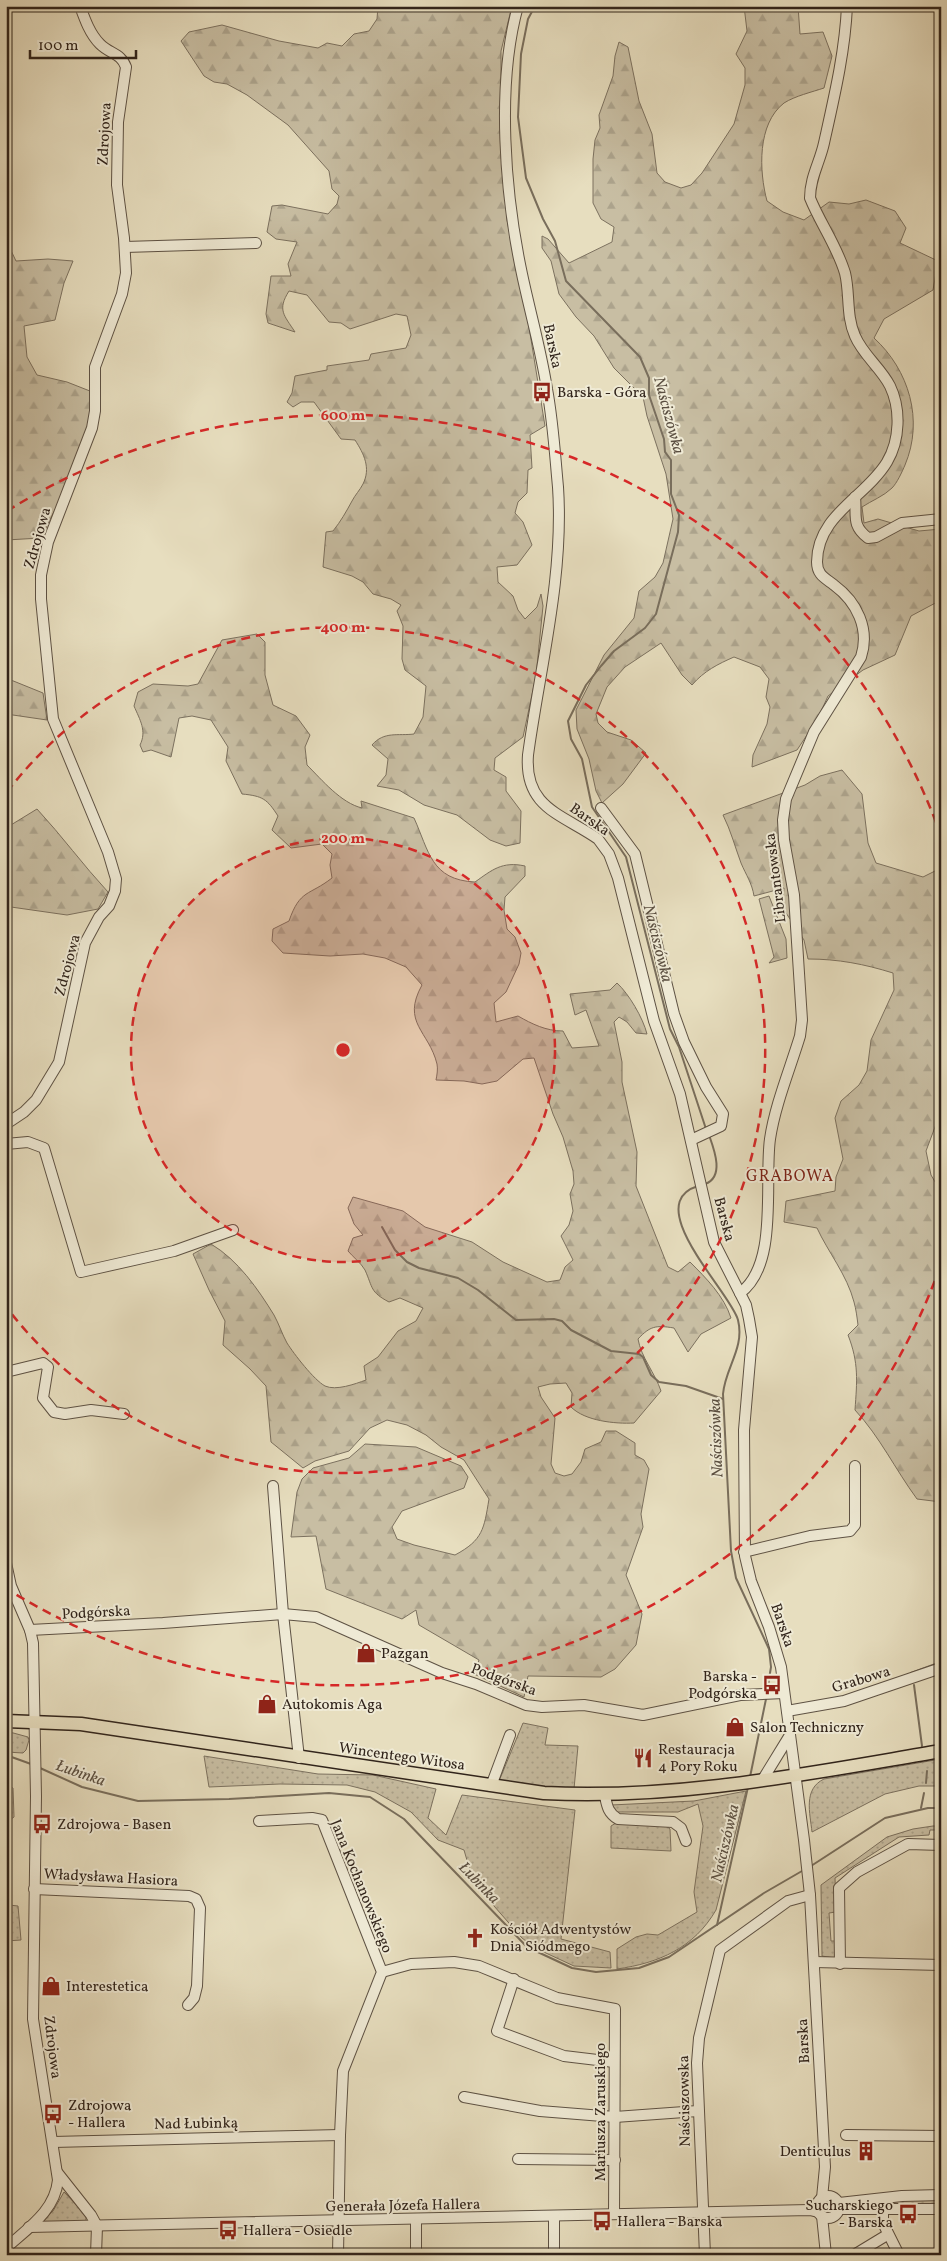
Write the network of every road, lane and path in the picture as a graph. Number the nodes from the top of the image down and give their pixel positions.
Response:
1 (80, 6) edge
2 (518, 6) edge
3 (847, 6) edge
4 (256, 243) dead end
5 (125, 247) junction
6 (855, 497) junction
7 (941, 519) edge
8 (600, 808) dead end
9 (6, 1124) edge
10 (695, 1138) junction
11 (6, 1144) edge
12 (233, 1230) dead end
13 (740, 1293) junction
14 (6, 1372) edge
15 (124, 1414) dead end
16 (854, 1466) dead end
17 (273, 1486) dead end
18 (744, 1552) junction
19 (6, 1563) edge
20 (284, 1614) junction
21 (30, 1630) junction
22 (941, 1668) edge
23 (784, 1693) junction
24 (787, 1711) junction
25 (6, 1721) edge
26 (35, 1722) junction
27 (510, 1735) dead end
28 (790, 1735) junction
29 (941, 1751) edge
30 (299, 1758) junction
31 (795, 1775) junction
32 (760, 1780) junction
33 (491, 1786) junction
34 (605, 1796) junction
35 (259, 1821) dead end
36 (686, 1842) dead end
37 (941, 1845) edge
38 (34, 1889) junction
39 (810, 1892) junction
40 (814, 1962) junction
41 (840, 1964) junction
42 (941, 1965) edge
43 (382, 1972) junction
44 (514, 1979) junction
45 (188, 2005) dead end
46 (614, 2062) junction
47 (464, 2097) dead end
48 (698, 2111) junction
49 (615, 2117) junction
50 (846, 2134) dead end
51 (340, 2135) junction
52 (941, 2136) edge
53 (53, 2142) junction
54 (518, 2159) dead end
55 (616, 2160) junction
56 (57, 2172) junction
57 (941, 2195) edge
58 (828, 2207) junction
59 (941, 2208) edge
60 (883, 2210) junction
61 (704, 2211) junction
62 (614, 2214) junction
63 (554, 2216) junction
64 (416, 2220) junction
65 (339, 2222) junction
66 (97, 2226) junction
67 (29, 2227) junction
68 (887, 2235) junction
69 (6, 2248) edge
70 (96, 2255) edge
71 (338, 2255) edge
72 (416, 2255) edge
73 (554, 2255) edge
74 (705, 2255) edge
75 (826, 2255) edge
76 (854, 2255) edge
77 (899, 2255) edge

1 - 5 street, Zdrojowa
2 - 10 street, Barska
3 - 6 street, Librantowska
4 - 5 street
5 - 9 street, Zdrojowa
6 - 7 street
6 - 13 street, Librantowska
8 - 10 street
10 - 13 street, Barska
11 - 12 street
13 - 18 street, Barska
14 - 15 street
16 - 18 street
17 - 20 street
18 - 23 street, Barska
19 - 21 street, Zdrojowa
20 - 21 street, Podgórska
20 - 23 street, Podgórska
20 - 30 street
21 - 26 street, Zdrojowa
22 - 24 street, Grabowa
23 - 24 street, Barska
24 - 28 street, Barska
25 - 26 main road, Wincentego Witosa
26 - 30 main road, Wincentego Witosa
26 - 38 street, Zdrojowa
27 - 33 street
28 - 31 street, Barska
28 - 32 street
29 - 31 main road, Wincentego Witosa
30 - 33 main road, Wincentego Witosa
31 - 32 main road, Wincentego Witosa
31 - 39 street, Barska
32 - 34 main road, Wincentego Witosa
33 - 34 main road, Wincentego Witosa
34 - 36 street
35 - 43 street, Jana Kochanowskiego
37 - 41 street
38 - 45 street, Władysława Hasiora
38 - 53 street, Zdrojowa
39 - 40 street, Barska
39 - 48 street, Naściszowska
40 - 41 street
40 - 58 street, Barska
41 - 42 street
43 - 44 street
43 - 51 street, Jana Kochanowskiego
44 - 46 street, Mariusza Zaruskiego
44 - 46 street
46 - 49 street, Mariusza Zaruskiego
47 - 49 street
48 - 49 street
48 - 61 street, Naściszowska
49 - 55 street, Mariusza Zaruskiego
50 - 52 street
51 - 53 street, Nad Łubinką
51 - 65 street, Jana Kochanowskiego
53 - 56 street, Zdrojowa
54 - 55 street
55 - 62 street, Mariusza Zaruskiego
56 - 66 street
56 - 67 street, Zdrojowa
57 - 58 street
58 - 60 street
58 - 61 street, Generała Józefa Hallera
58 - 75 street, Barska
59 - 60 street
60 - 68 street
61 - 62 street, Generała Józefa Hallera
61 - 74 street, Naściszowska
62 - 63 street, Generała Józefa Hallera
63 - 64 street, Generała Józefa Hallera
63 - 73 street
64 - 65 street, Generała Józefa Hallera
64 - 72 street
65 - 66 street, Generała Józefa Hallera
65 - 71 street, Jana Kochanowskiego
66 - 67 street, Generała Józefa Hallera
66 - 70 street
67 - 69 street, Zdrojowa
68 - 76 street
68 - 77 street

